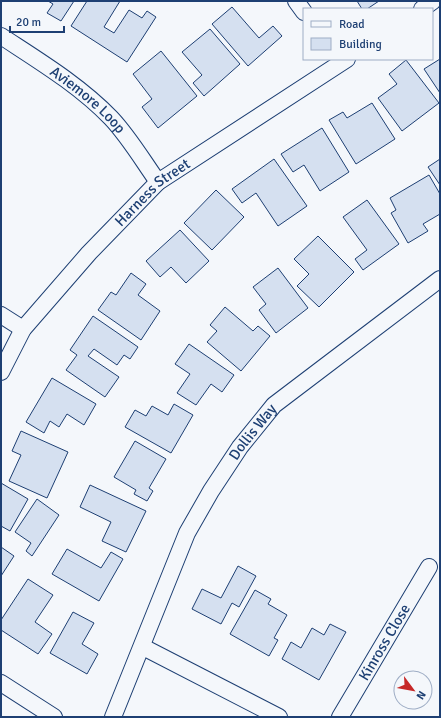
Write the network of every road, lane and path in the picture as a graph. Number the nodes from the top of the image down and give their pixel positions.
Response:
1 (296, 1) edge
2 (434, 1) edge
3 (424, 8) edge
4 (303, 11) edge
5 (1, 36) edge
6 (340, 61) edge
7 (158, 182) junction
8 (440, 279) edge
9 (1, 315) edge
10 (23, 329) junction
11 (1, 372) edge
12 (429, 567) dead end
13 (143, 647) junction
14 (1, 683) edge
15 (54, 717) edge
16 (113, 717) edge
17 (279, 717) edge
18 (340, 717) edge

1 - 4 street
2 - 3 street
5 - 7 street, Aviemore Loop
6 - 7 street, Harness Street
7 - 10 street, Harness Street
8 - 13 street, Dollis Way
9 - 10 street
10 - 11 street, Harness Street
12 - 18 street, Kinross Close
13 - 16 street, Dollis Way
13 - 17 street
14 - 15 street

